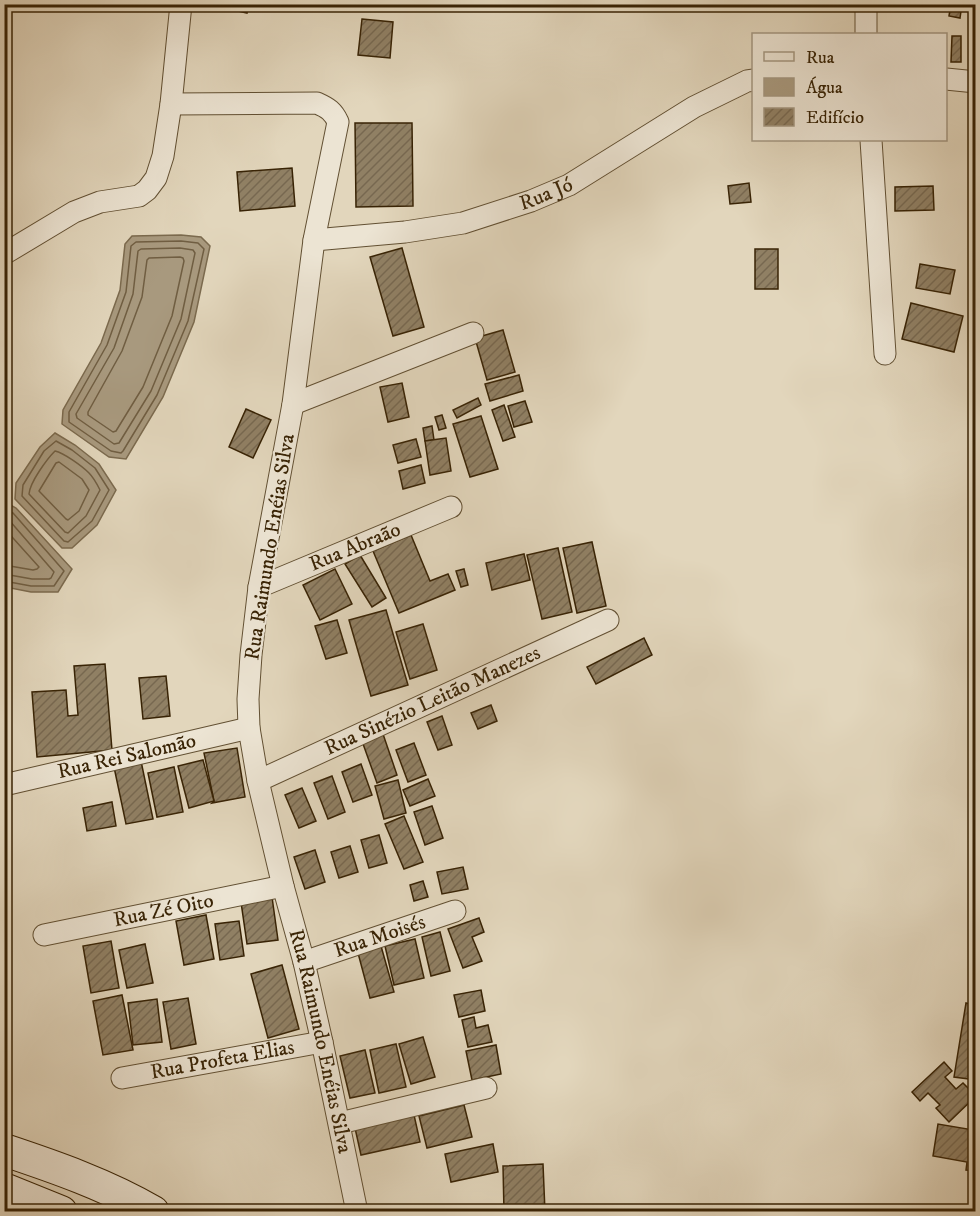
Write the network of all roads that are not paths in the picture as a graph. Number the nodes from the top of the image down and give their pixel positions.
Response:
1 (181, 4) edge
2 (866, 4) edge
3 (866, 33) edge
4 (947, 79) edge
5 (752, 80) edge
6 (975, 82) edge
7 (171, 104) junction
8 (871, 141) edge
9 (314, 240) junction
10 (4, 254) edge
11 (473, 333) dead end
12 (885, 354) dead end
13 (293, 404) junction
14 (451, 507) dead end
15 (259, 586) junction
16 (608, 620) dead end
17 (249, 728) junction
18 (258, 781) junction
19 (4, 785) edge
20 (283, 886) junction
21 (455, 910) dead end
22 (44, 935) dead end
23 (304, 962) junction
24 (322, 1042) junction
25 (122, 1078) dead end
26 (486, 1088) dead end
27 (340, 1123) junction
28 (4, 1150) edge
29 (4, 1189) edge
30 (61, 1212) edge
31 (153, 1212) edge
32 (357, 1212) edge

1 - 7 street
2 - 3 street
4 - 6 street
5 - 9 street, Rua Jó
7 - 9 street, Rua Raimundo Enéias Silva
7 - 10 street
8 - 12 street
9 - 13 street, Rua Raimundo Enéias Silva
11 - 13 street
13 - 15 street, Rua Raimundo Enéias Silva
14 - 15 street, Rua Abraão
15 - 17 street, Rua Raimundo Enéias Silva
16 - 18 street, Rua Sinézio Leitão Manezes
17 - 18 street, Rua Raimundo Enéias Silva
17 - 19 street, Rua Rei Salomão
18 - 20 street, Rua Raimundo Enéias Silva
20 - 22 street, Rua Zé Oito
20 - 23 street, Rua Raimundo Enéias Silva
21 - 23 street, Rua Moisés
23 - 24 street, Rua Raimundo Enéias Silva
24 - 25 street, Rua Profeta Elias
24 - 27 street, Rua Raimundo Enéias Silva
26 - 27 street
27 - 32 street, Rua Raimundo Enéias Silva
28 - 31 main road
29 - 30 main road

